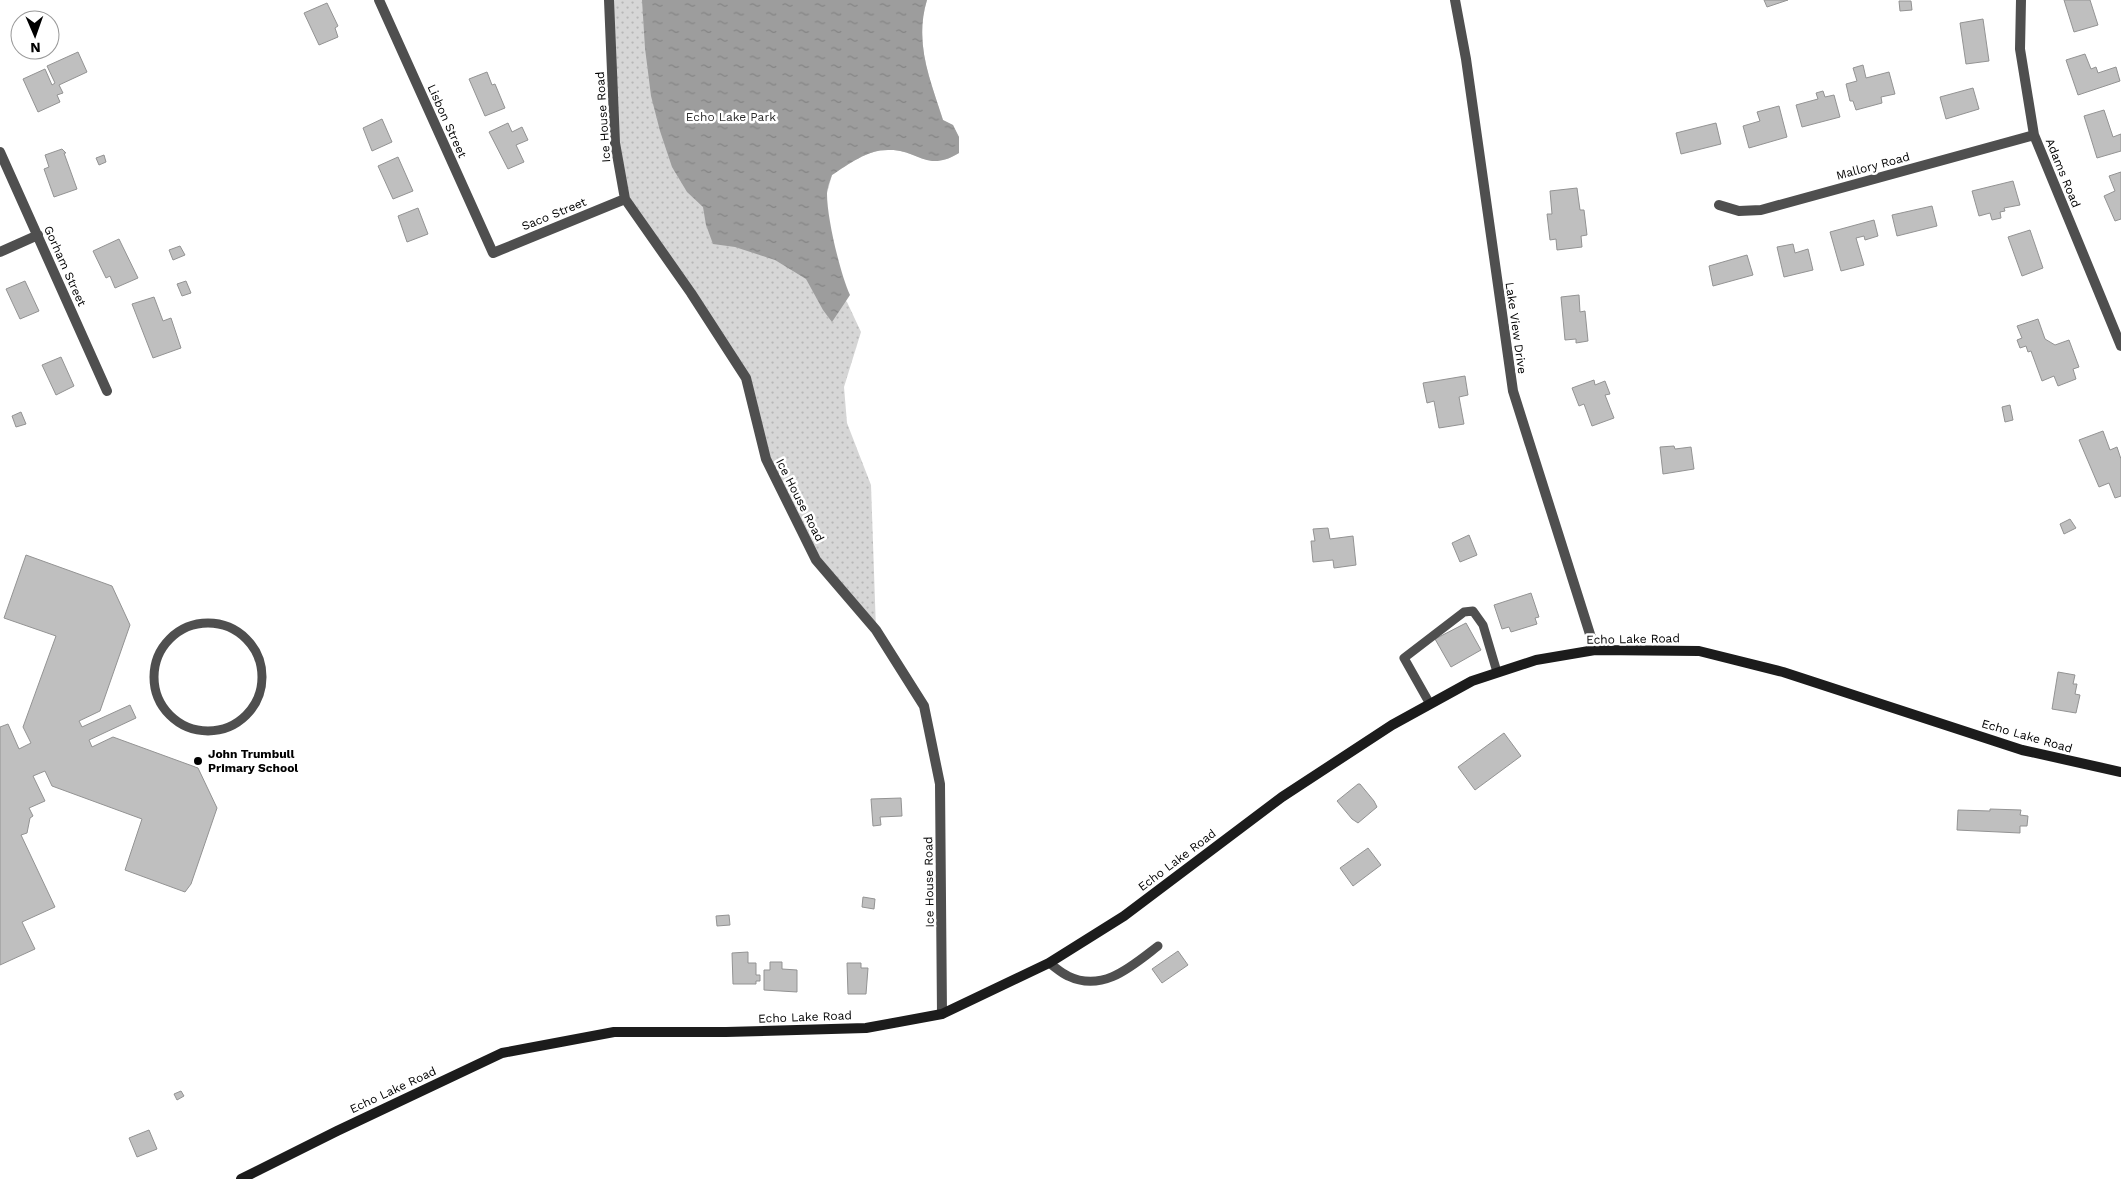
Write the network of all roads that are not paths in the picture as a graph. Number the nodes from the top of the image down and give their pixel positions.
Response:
1 (379, 0) edge
2 (608, 0) edge
3 (1455, 0) edge
4 (2021, 0) edge
5 (2034, 135) junction
6 (0, 152) edge
7 (625, 199) junction
8 (1718, 205) dead end
9 (38, 235) junction
10 (0, 252) edge
11 (493, 253) joint
12 (2121, 346) edge
13 (107, 390) dead end
14 (189, 626) joint
15 (1595, 650) junction
16 (1497, 672) junction
17 (1430, 704) junction
18 (2121, 772) edge
19 (1158, 946) dead end
20 (1049, 963) junction
21 (942, 1014) junction
22 (241, 1179) edge

1 - 11 street, Lisbon Street
2 - 7 street, Ice House Road
3 - 15 street, Lake View Drive
4 - 5 street, Adams Road
5 - 8 street, Mallory Road
5 - 12 street, Adams Road
6 - 9 street, Gorham Street
7 - 11 street, Saco Street
7 - 21 street, Ice House Road
9 - 10 street
9 - 13 street, Gorham Street
14 - 14 lane
15 - 16 main road, Echo Lake Road
15 - 18 main road, Echo Lake Road
16 - 17 main road, Echo Lake Road
16 - 17 lane
17 - 20 main road, Echo Lake Road
19 - 20 lane
20 - 21 main road, Echo Lake Road
21 - 22 main road, Echo Lake Road

